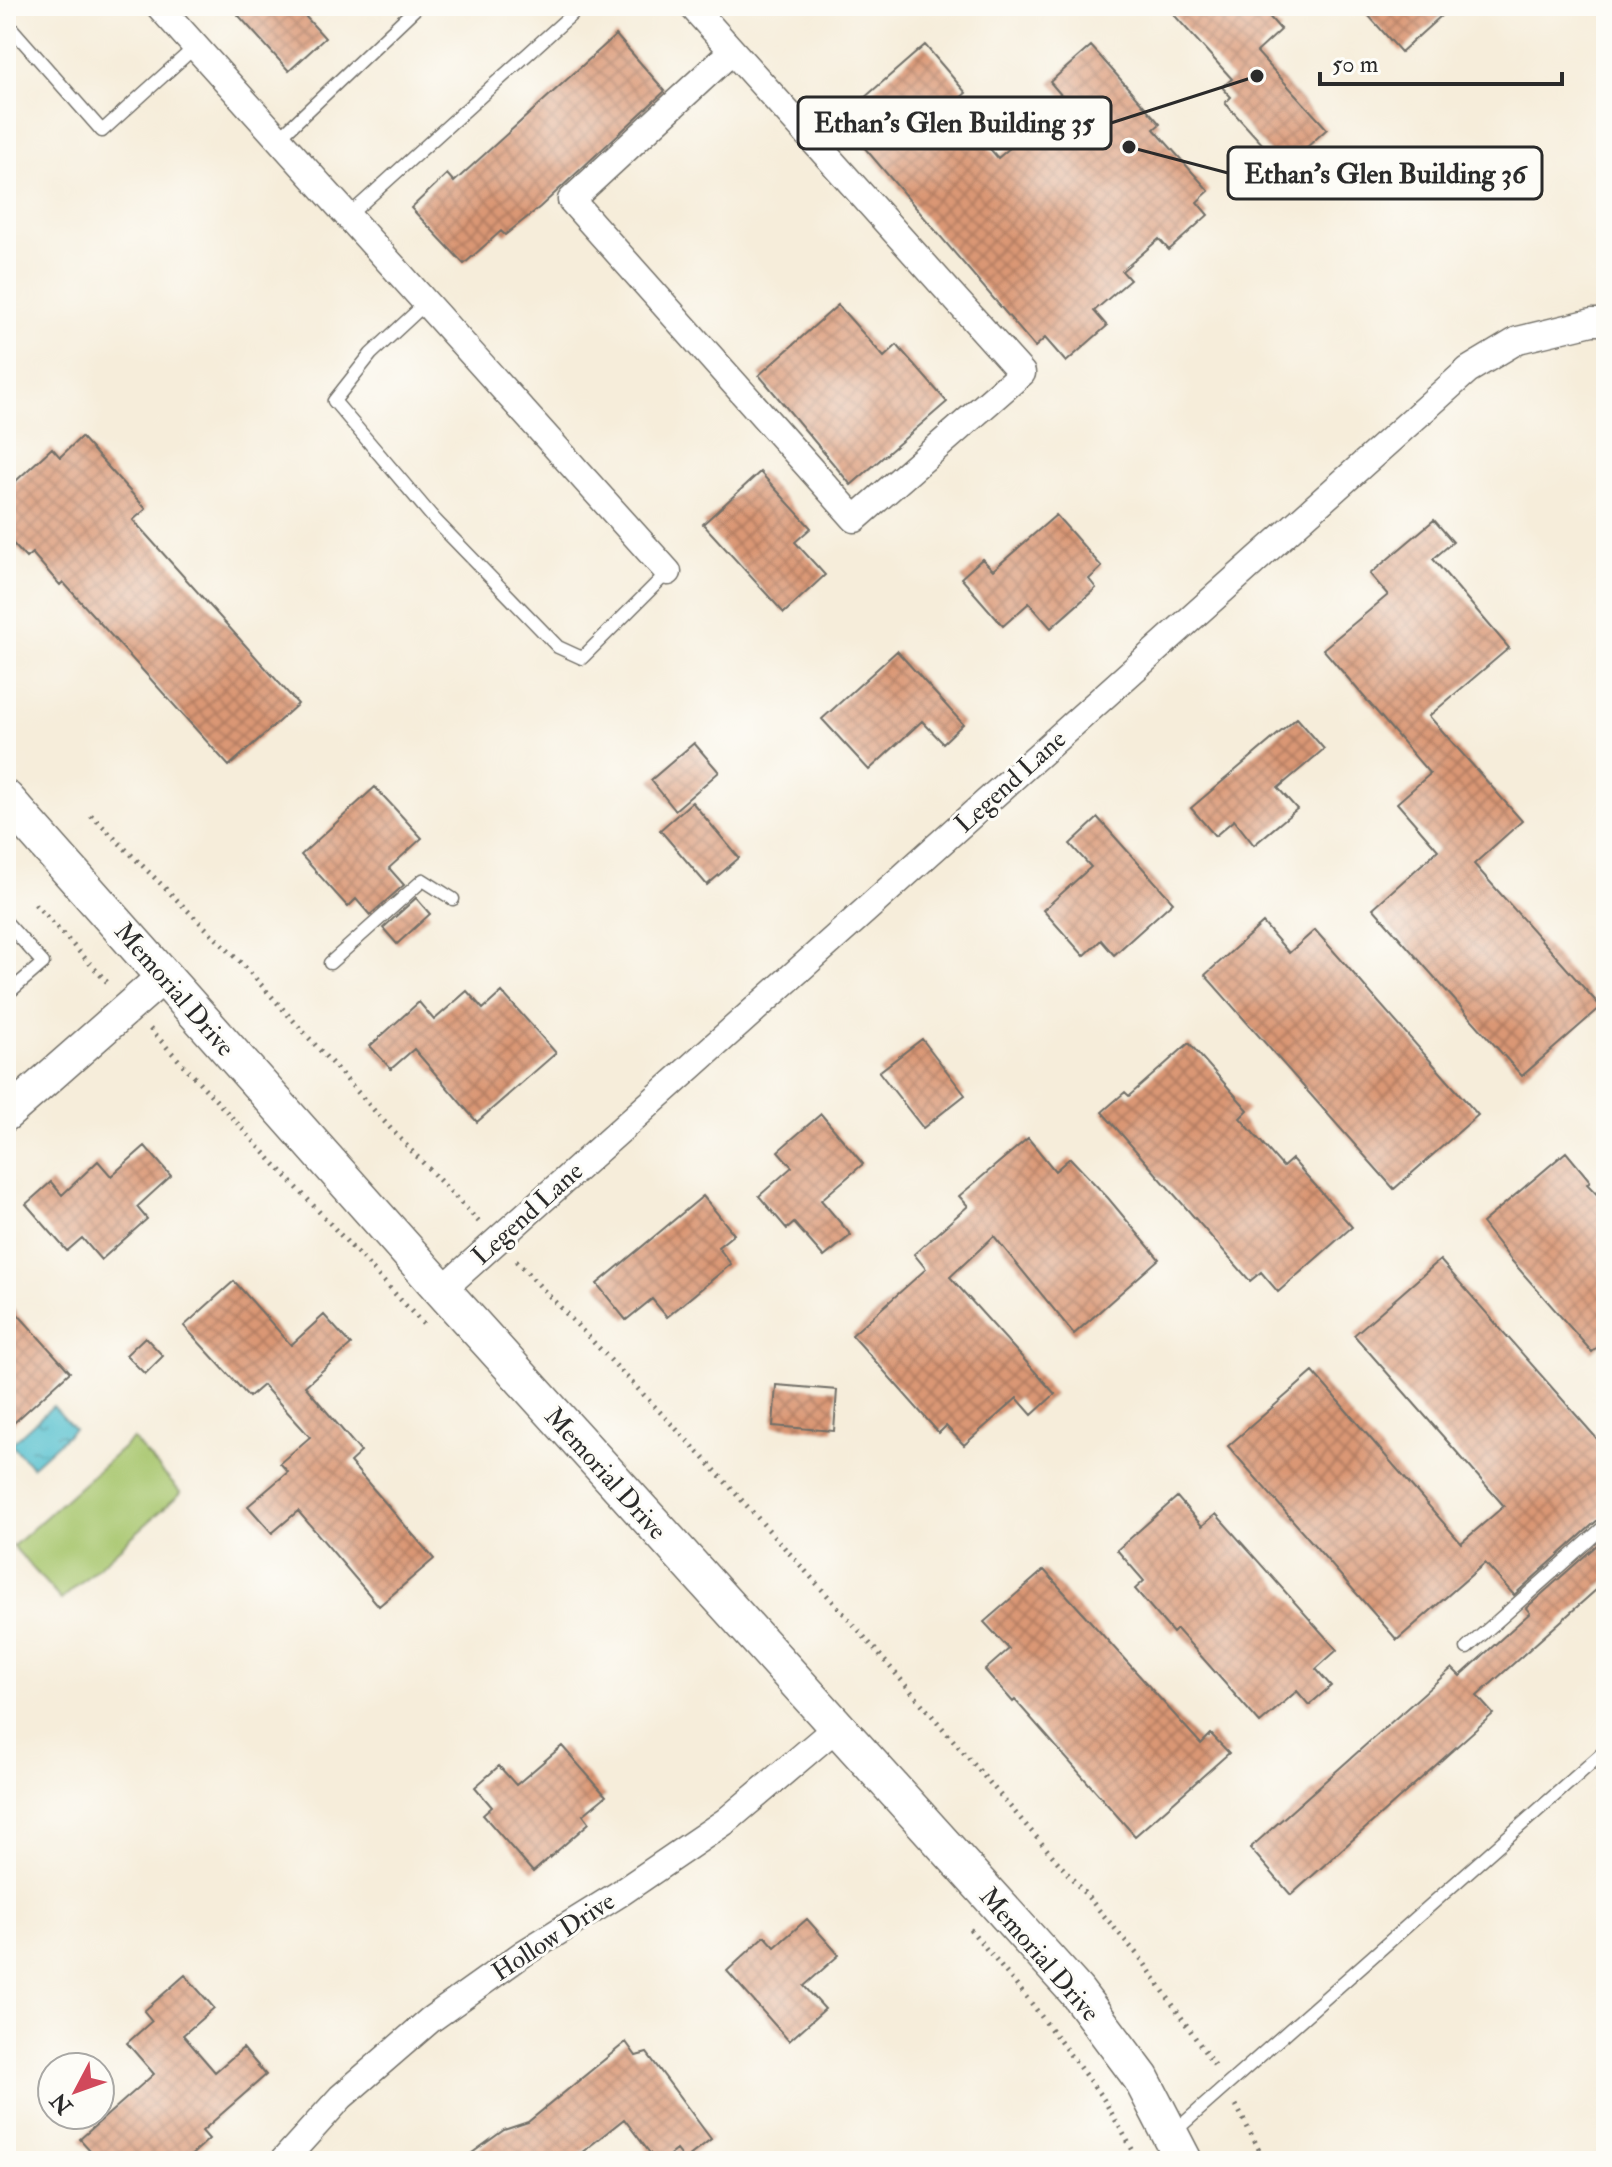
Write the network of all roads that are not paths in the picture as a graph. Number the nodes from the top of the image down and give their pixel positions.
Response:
1 (159, 6) edge
2 (418, 6) edge
3 (581, 6) edge
4 (692, 6) edge
5 (6, 22) edge
6 (195, 47) junction
7 (732, 51) junction
8 (278, 139) junction
9 (348, 216) junction
10 (426, 303) junction
11 (1606, 322) edge
12 (668, 572) joint
13 (6, 799) edge
14 (453, 899) dead end
15 (6, 922) edge
16 (330, 963) dead end
17 (164, 976) junction
18 (6, 995) edge
19 (6, 1115) edge
20 (442, 1290) junction
21 (1606, 1525) edge
22 (1467, 1648) dead end
23 (837, 1727) junction
24 (1606, 1750) edge
25 (1178, 2147) edge
26 (283, 2161) edge

1 - 6 street
2 - 8 lane
3 - 9 lane
4 - 7 street
5 - 6 lane
6 - 8 street
7 - 7 street
8 - 9 street
9 - 10 street
10 - 12 street
10 - 12 lane
11 - 20 street, Legend Lane
13 - 17 main road, Memorial Drive
14 - 16 lane
15 - 18 lane
17 - 19 street
17 - 20 main road, Memorial Drive
20 - 23 main road, Memorial Drive
21 - 22 lane
23 - 25 main road, Memorial Drive
23 - 26 street, Hollow Drive
24 - 25 lane

